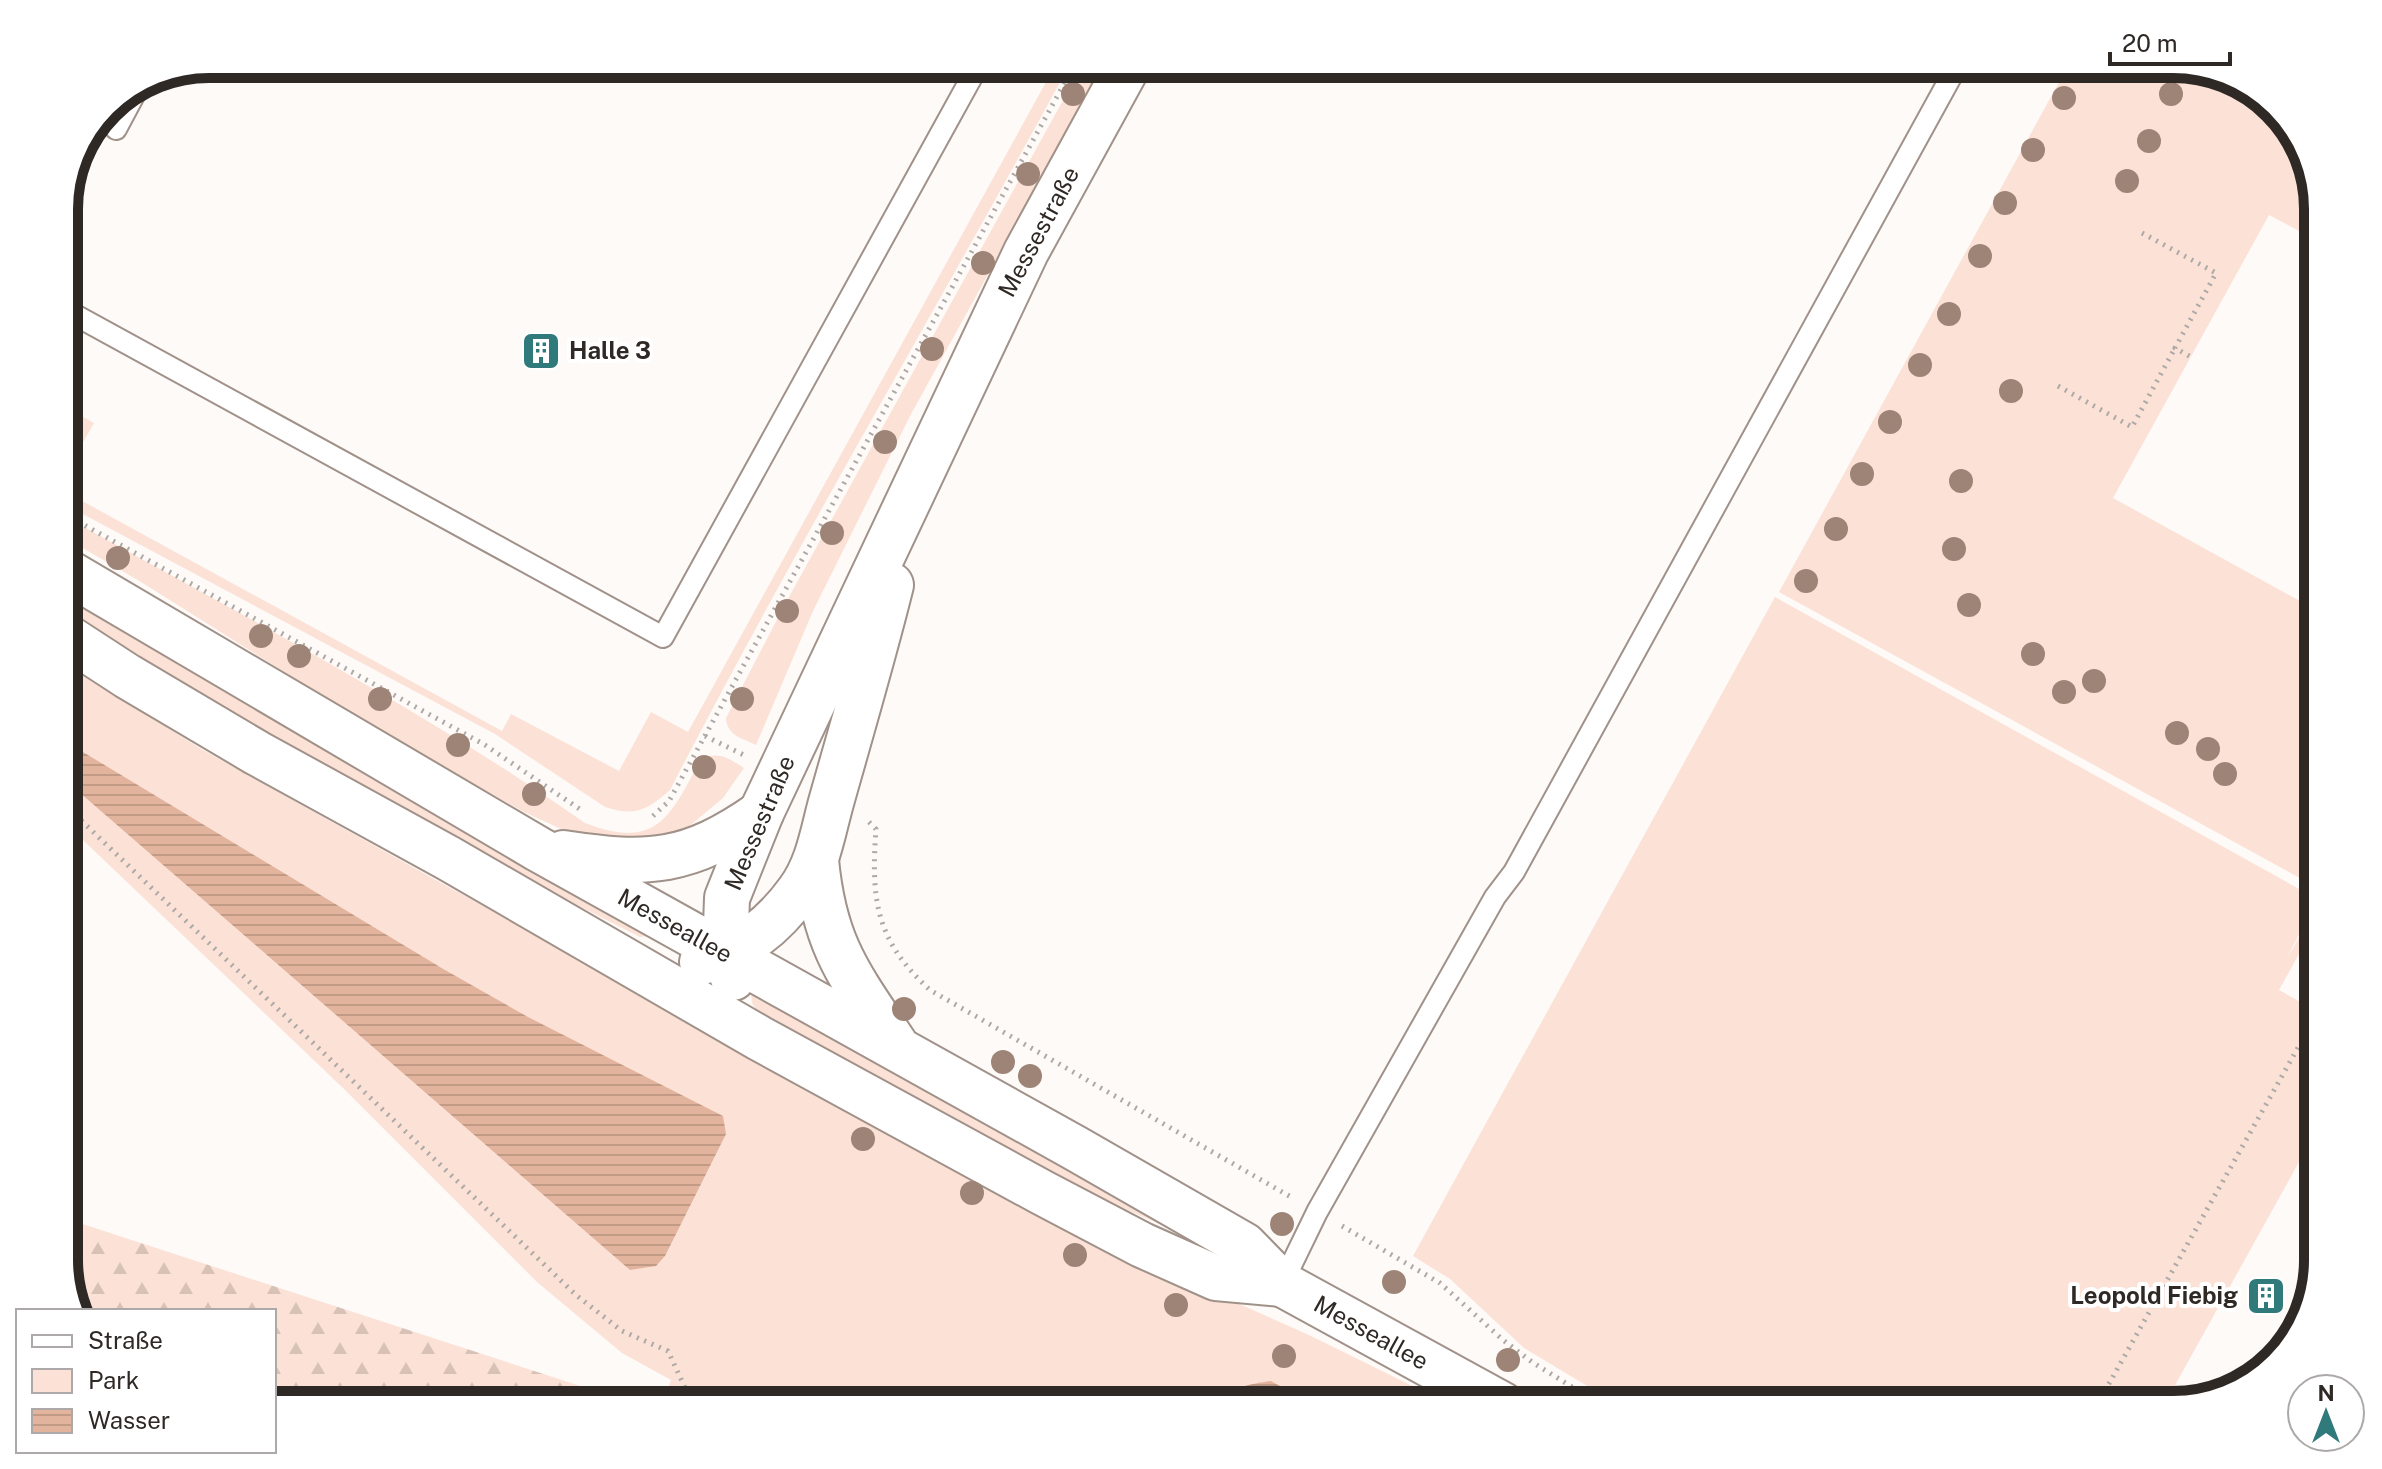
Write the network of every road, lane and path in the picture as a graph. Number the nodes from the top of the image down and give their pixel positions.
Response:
1 (971, 78) edge
2 (1067, 78) edge
3 (1121, 78) edge
4 (1950, 78) edge
5 (128, 106) edge
6 (116, 129) dead end
7 (2142, 233) dead end
8 (78, 317) edge
9 (2175, 348) junction
10 (2191, 357) dead end
11 (2058, 386) dead end
12 (915, 490) junction
13 (78, 522) edge
14 (78, 578) edge
15 (78, 644) edge
16 (705, 736) junction
17 (781, 770) junction
18 (831, 801) junction
19 (761, 813) junction
20 (589, 815) dead end
21 (78, 817) edge
22 (642, 821) dead end
23 (538, 849) junction
24 (816, 860) junction
25 (725, 954) junction
26 (627, 960) junction
27 (2304, 1037) edge
28 (759, 1038) junction
29 (899, 1050) junction
30 (1317, 1212) junction
31 (1282, 1284) junction
32 (687, 1391) edge
33 (1477, 1391) edge
34 (1579, 1391) edge
35 (2105, 1391) edge

1 - 8 lane
2 - 16 path
3 - 12 street, Messestraße
4 - 30 lane
5 - 6 lane
7 - 9 path
9 - 10 path
9 - 11 path
12 - 17 street, Messestraße
12 - 18 street, Messestraße
13 - 20 path
14 - 23 street, Messeallee
15 - 26 street, Messeallee
16 - 17 path
16 - 22 path
17 - 19 street, Messestraße
18 - 24 street, Messestraße
18 - 30 path
19 - 23 street
19 - 25 street, Messestraße
21 - 32 path
23 - 25 street, Messeallee
24 - 25 street, Messestraße
24 - 29 street
25 - 26 street
25 - 28 street
25 - 29 street, Messeallee
26 - 28 street, Messeallee
27 - 35 path
28 - 31 street, Messeallee
29 - 31 street, Messeallee
30 - 31 lane
30 - 34 path
31 - 33 street, Messeallee

